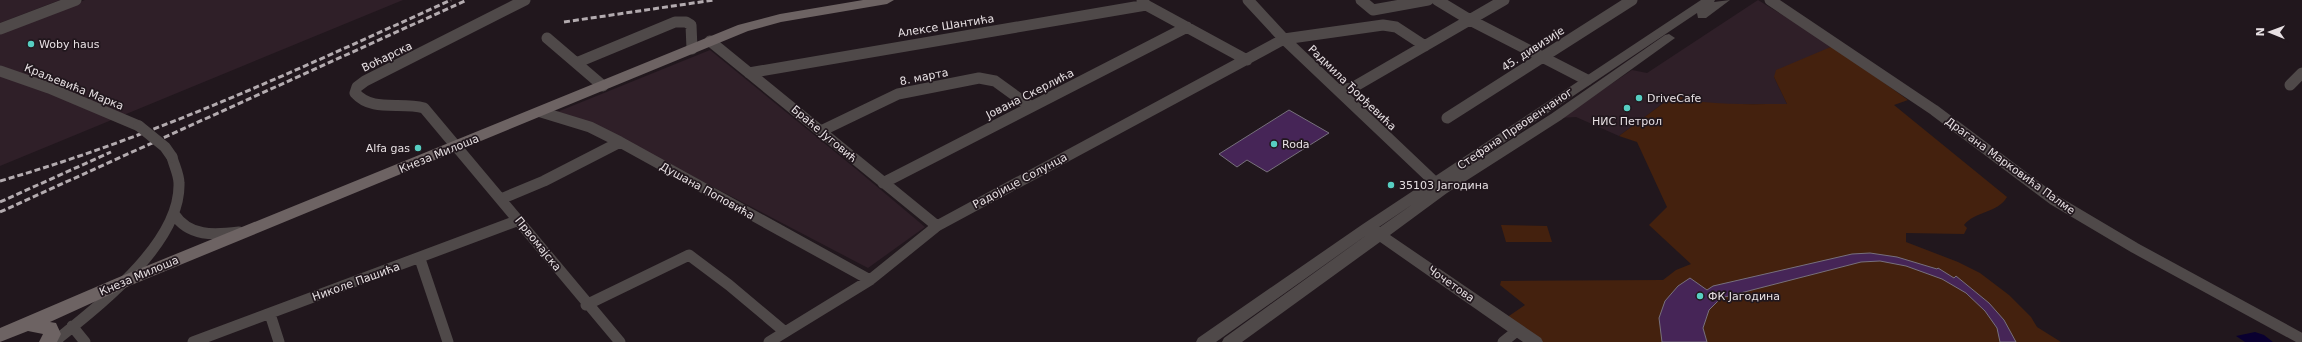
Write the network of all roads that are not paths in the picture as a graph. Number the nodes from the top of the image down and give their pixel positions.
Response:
1 (76, 0) edge
2 (525, 0) edge
3 (887, 0) edge
4 (1248, 0) edge
5 (1361, 0) edge
6 (1428, 0) edge
7 (1437, 0) edge
8 (1708, 0) edge
9 (1724, 0) edge
10 (1770, 0) edge
11 (1498, 1) edge
12 (1625, 1) edge
13 (867, 2) edge
14 (1144, 2) edge
15 (1470, 20) junction
16 (1187, 27) junction
17 (2, 28) edge
18 (547, 38) dead end
19 (1284, 40) junction
20 (710, 41) junction
21 (1425, 46) junction
22 (692, 49) junction
23 (1543, 57) junction
24 (1246, 60) junction
25 (576, 63) junction
26 (1617, 67) junction
27 (0, 71) edge
28 (749, 73) junction
29 (2302, 73) edge
30 (1588, 80) junction
31 (2290, 85) dead end
32 (603, 86) junction
33 (1338, 90) junction
34 (1031, 107) junction
35 (541, 112) junction
36 (1447, 118) dead end
37 (821, 131) junction
38 (620, 142) junction
39 (458, 146) junction
40 (883, 183) junction
41 (1438, 186) junction
42 (501, 199) junction
43 (174, 214) junction
44 (519, 220) junction
45 (937, 226) junction
46 (1374, 231) junction
47 (246, 232) junction
48 (420, 259) junction
49 (870, 280) junction
50 (123, 282) junction
51 (586, 305) junction
52 (270, 314) junction
53 (26, 326) junction
54 (72, 326) junction
55 (1518, 330) junction
56 (785, 332) junction
57 (0, 336) edge
58 (2302, 339) edge
59 (48, 342) edge
60 (54, 342) edge
61 (85, 342) edge
62 (193, 342) edge
63 (279, 342) edge
64 (448, 342) edge
65 (620, 342) edge
66 (769, 342) edge
67 (1204, 342) edge
68 (1230, 342) edge
69 (1503, 342) edge
70 (1535, 342) edge

1 - 17 street
2 - 39 street, Воћарска
3 - 13 main road, Кнеза Милоша
4 - 19 street, Радмила Ђорђевића
5 - 6 street
7 - 15 street
8 - 26 street, Стефана Првовенчаног
9 - 26 street, Стефана Првовенчаног
10 - 58 street, Драгана Марковића Палме
11 - 15 street
12 - 23 street, 45. дивизије
13 - 20 main road, Кнеза Милоша
14 - 16 street
14 - 28 street, Алексе Шантића
15 - 21 street
15 - 23 street
16 - 24 street
16 - 34 street, Јована Скерлића
18 - 25 street
19 - 21 street, Радојице Солунца
19 - 24 street, Радојице Солунца
19 - 33 street, Радмила Ђорђевића
20 - 22 main road, Кнеза Милоша
20 - 28 street, Браће Југовић
21 - 33 street
22 - 25 street
22 - 32 main road, Кнеза Милоша
23 - 30 street
23 - 36 street, 45. дивизије
24 - 45 street, Радојице Солунца
25 - 32 street
26 - 30 street, Стефана Првовенчаног
26 - 41 street, Стефана Првовенчаног
27 - 43 street, Краљевића Марка, bridge
28 - 37 street, Браће Југовић
29 - 31 street
30 - 41 street, Стефана Првовенчаног
32 - 35 main road, Кнеза Милоша
33 - 41 street, Радмила Ђорђевића
34 - 37 street, 8. марта
34 - 40 street, Јована Скерлића
35 - 38 street, Душана Поповића
35 - 39 main road, Кнеза Милоша
37 - 40 street, Браће Југовић
38 - 42 street
38 - 49 street, Душана Поповића
39 - 42 street, Првомајска
39 - 47 main road, Кнеза Милоша
40 - 45 street, Браће Југовић
41 - 46 street, Стефана Првовенчаног
42 - 44 street, Првомајска
43 - 47 street
43 - 50 street
44 - 48 street, Николе Пашића
44 - 51 street, Првомајска
45 - 49 street, Радојице Солунца
46 - 55 street, Чочетова
46 - 67 street, Стефана Првовенчаног
46 - 68 street, Стефана Првовенчаног
47 - 50 main road, Кнеза Милоша
48 - 52 street, Николе Пашића
48 - 64 street
49 - 56 street, Радојице Солунца
50 - 53 main road, Кнеза Милоша
50 - 54 street
51 - 56 street
51 - 65 street, Првомајска
52 - 62 street, Николе Пашића
52 - 63 street
53 - 57 main road, Кнеза Милоша
53 - 59 main road
54 - 60 street
54 - 61 street
55 - 69 street
55 - 70 street, Чочетова
56 - 66 street, Радојице Солунца

